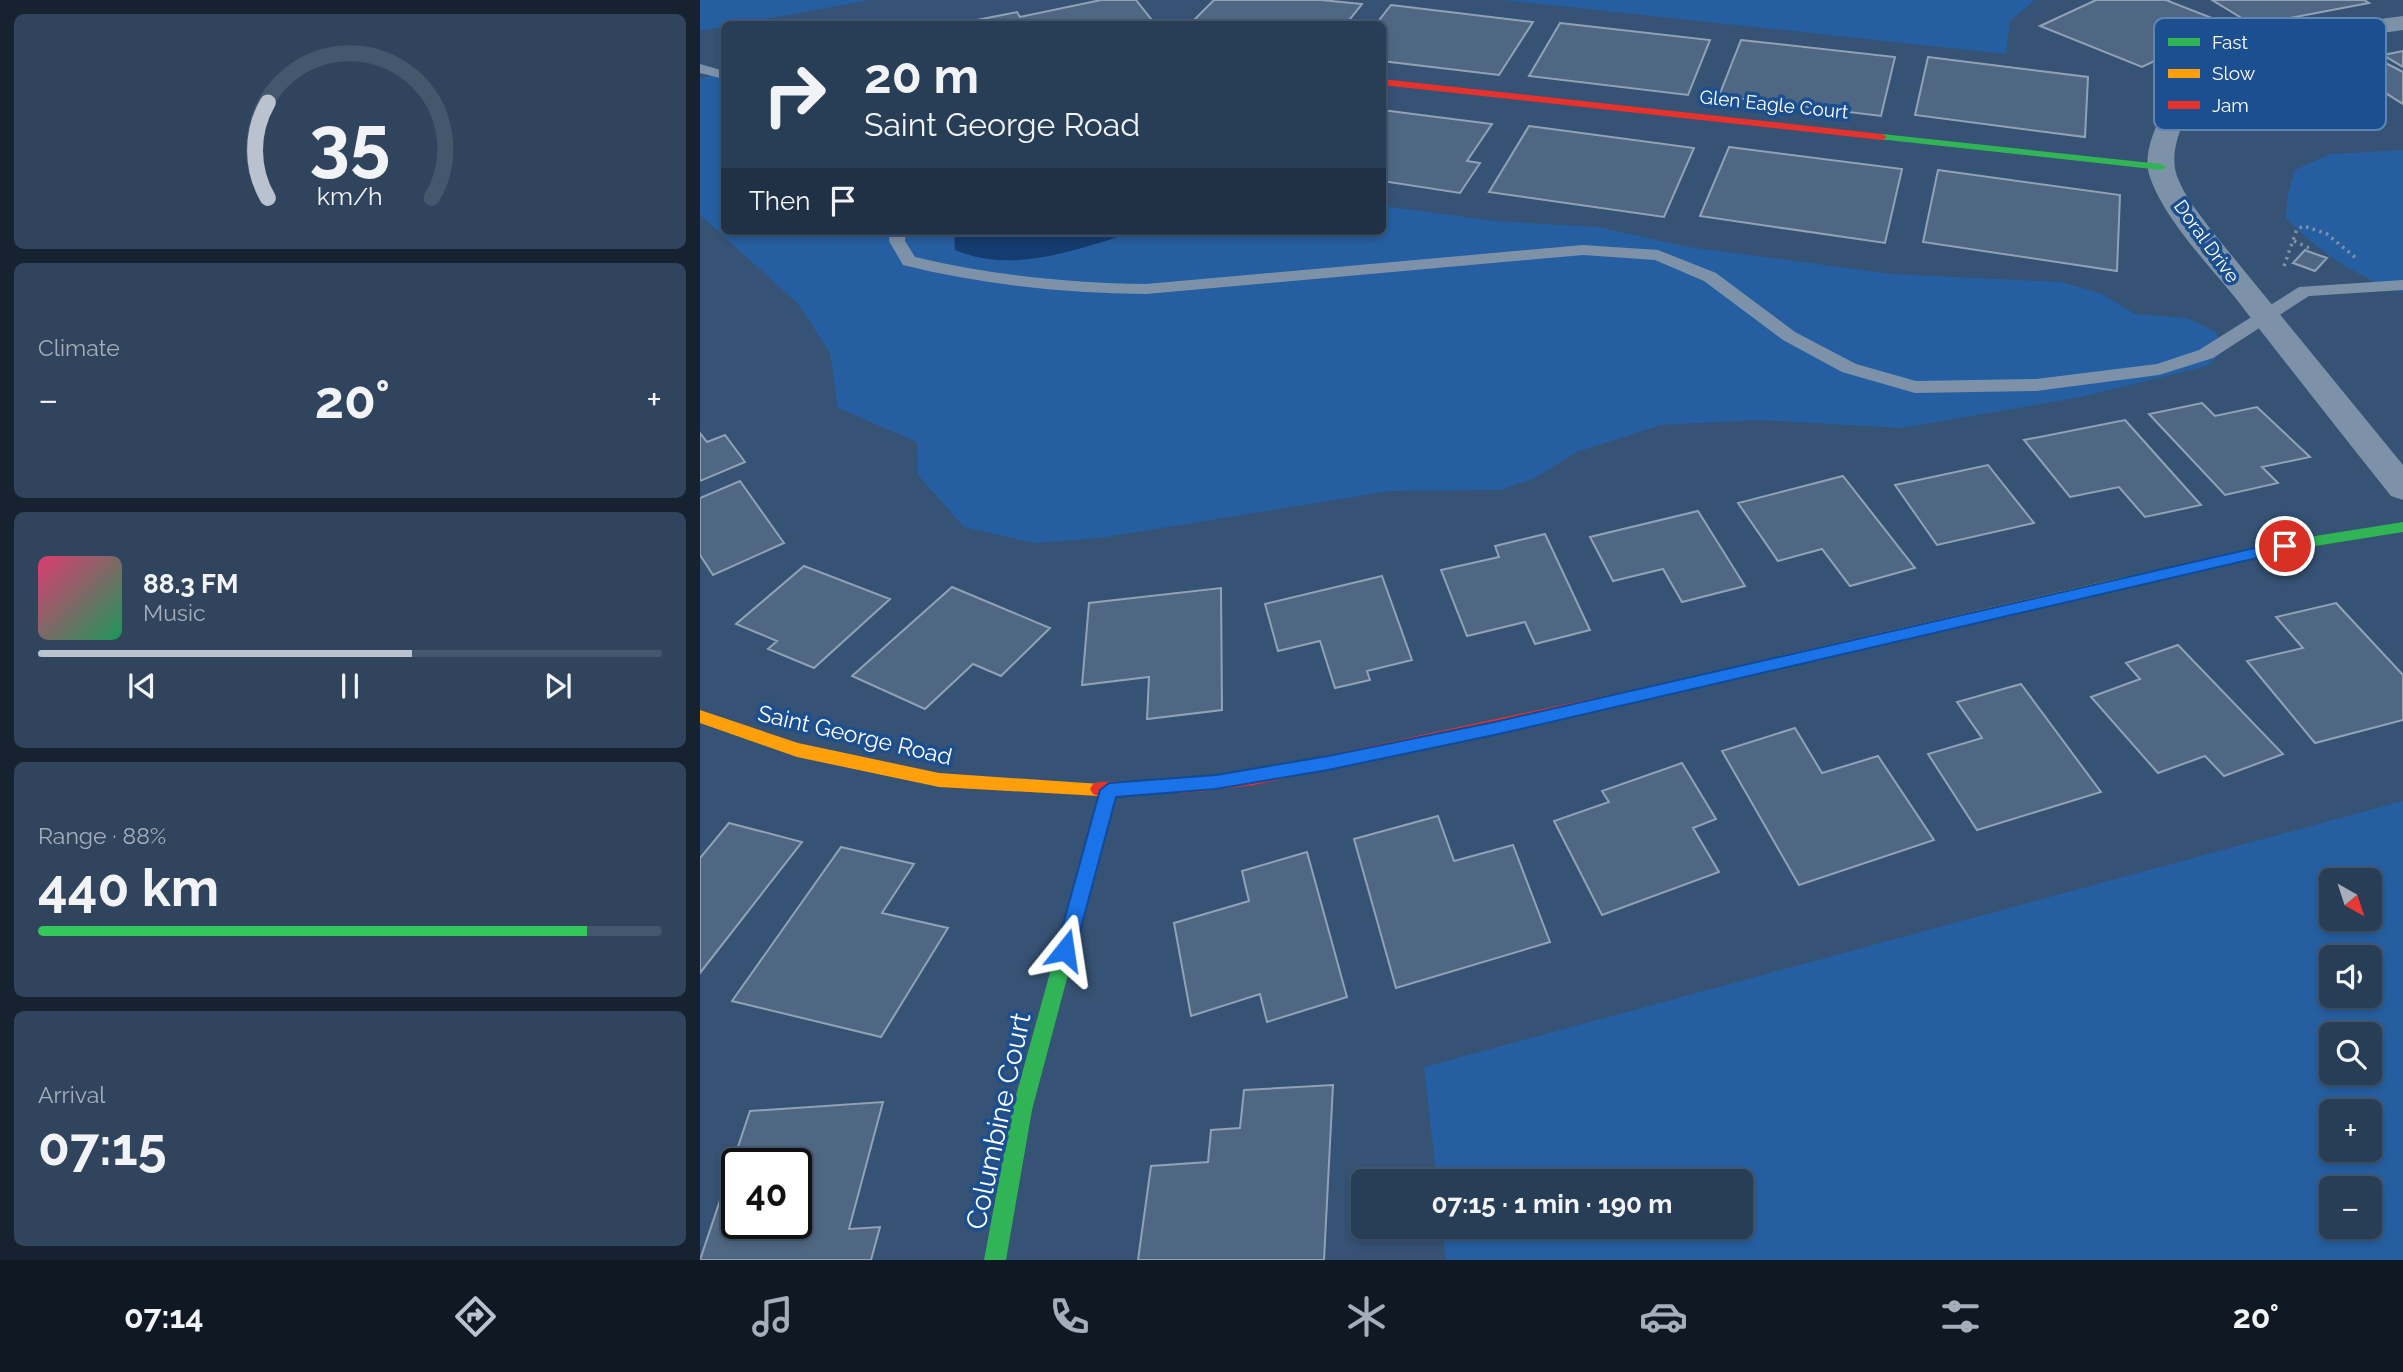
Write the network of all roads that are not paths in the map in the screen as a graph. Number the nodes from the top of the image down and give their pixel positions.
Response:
1 (700, 68) edge
2 (721, 74) edge
3 (1386, 82) edge
4 (2166, 130) edge
5 (2161, 167) junction
6 (898, 235) edge
7 (2403, 285) edge
8 (2264, 317) junction
9 (2403, 488) edge
10 (2403, 527) edge
11 (700, 716) edge
12 (1109, 790) junction
13 (995, 1260) edge

1 - 2 lane
3 - 5 street, Glen Eagle Court
4 - 5 street
5 - 8 street, Doral Drive
6 - 8 lane
7 - 8 lane
8 - 9 street, Doral Drive
10 - 12 street, Saint George Road
11 - 12 street, Saint George Road
12 - 13 street, Columbine Court

